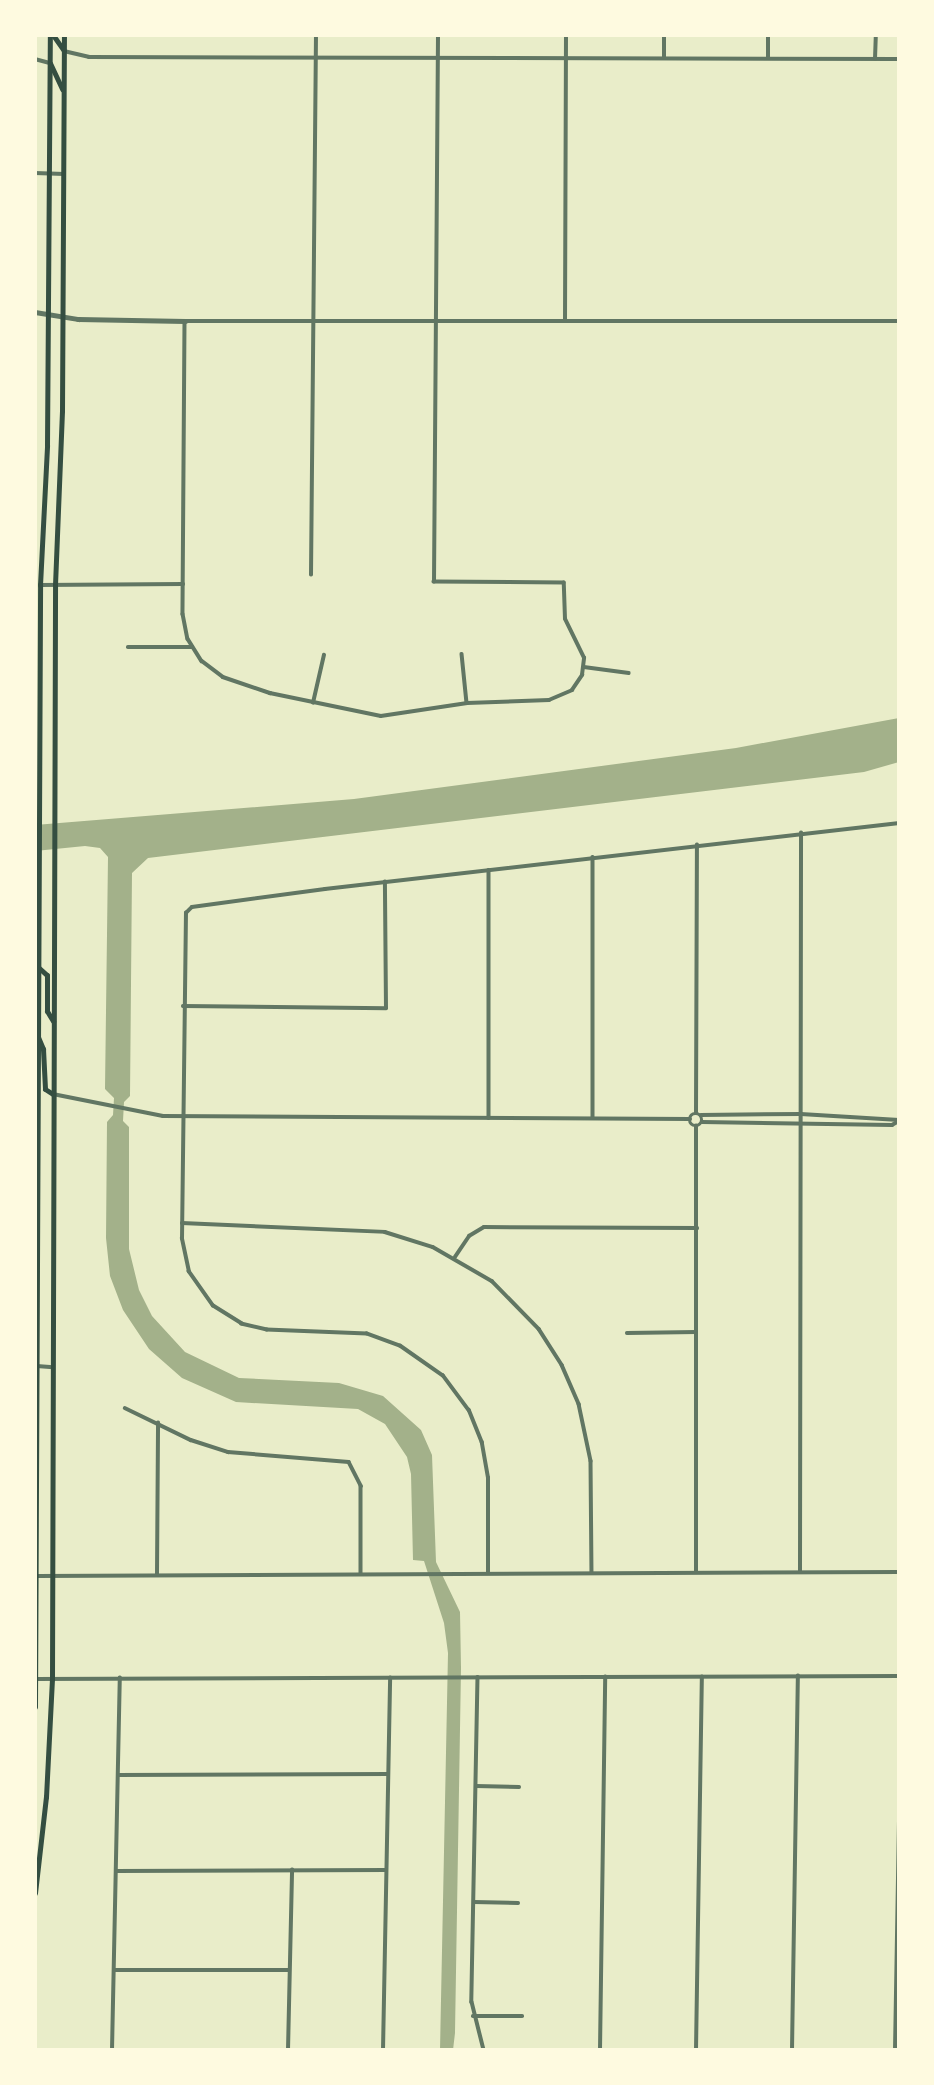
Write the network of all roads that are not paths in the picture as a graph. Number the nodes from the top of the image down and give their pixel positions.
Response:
1 (51, 35) edge
2 (64, 35) edge
3 (316, 35) edge
4 (438, 35) edge
5 (566, 35) edge
6 (664, 35) edge
7 (768, 35) edge
8 (876, 35) edge
9 (64, 51) junction
10 (316, 58) junction
11 (438, 58) junction
12 (566, 58) junction
13 (664, 58) junction
14 (768, 58) junction
15 (35, 59) edge
16 (876, 59) junction
17 (899, 59) edge
18 (50, 63) junction
19 (64, 95) junction
20 (35, 173) edge
21 (49, 173) junction
22 (64, 173) junction
23 (35, 312) edge
24 (48, 314) junction
25 (62, 317) junction
26 (185, 321) junction
27 (313, 321) junction
28 (436, 321) junction
29 (565, 321) junction
30 (899, 321) edge
31 (311, 575) dead end
32 (183, 584) junction
33 (40, 585) junction
34 (55, 585) junction
35 (128, 647) dead end
36 (192, 647) junction
37 (462, 654) dead end
38 (324, 655) dead end
39 (584, 667) junction
40 (629, 673) dead end
41 (313, 703) junction
42 (467, 704) junction
43 (899, 823) edge
44 (801, 833) junction
45 (697, 845) junction
46 (593, 857) junction
47 (489, 870) junction
48 (385, 882) junction
49 (38, 967) junction
50 (183, 1006) junction
51 (54, 1021) junction
52 (38, 1036) junction
53 (53, 1094) junction
54 (698, 1114) junction
55 (801, 1114) junction
56 (182, 1116) junction
57 (489, 1118) junction
58 (593, 1118) junction
59 (690, 1119) junction
60 (899, 1121) edge
61 (702, 1122) junction
62 (801, 1125) junction
63 (696, 1126) junction
64 (182, 1223) junction
65 (697, 1228) junction
66 (455, 1257) junction
67 (696, 1332) junction
68 (626, 1333) dead end
69 (37, 1366) edge
70 (53, 1367) junction
71 (125, 1408) dead end
72 (158, 1423) junction
73 (899, 1572) edge
74 (488, 1573) junction
75 (592, 1573) junction
76 (696, 1573) junction
77 (800, 1573) junction
78 (157, 1574) junction
79 (361, 1574) junction
80 (38, 1576) junction
81 (53, 1576) junction
82 (36, 1618) edge
83 (702, 1676) junction
84 (798, 1676) junction
85 (899, 1676) edge
86 (478, 1677) junction
87 (606, 1677) junction
88 (120, 1678) junction
89 (390, 1678) junction
90 (36, 1679) edge
91 (52, 1679) junction
92 (35, 1707) edge
93 (118, 1774) junction
94 (388, 1774) junction
95 (476, 1786) junction
96 (519, 1787) dead end
97 (899, 1822) edge
98 (292, 1870) junction
99 (386, 1870) junction
100 (116, 1871) junction
101 (35, 1893) edge
102 (474, 1902) junction
103 (518, 1903) dead end
104 (898, 1907) edge
105 (114, 1970) junction
106 (289, 1970) junction
107 (473, 2016) junction
108 (522, 2016) dead end
109 (112, 2050) edge
110 (288, 2050) edge
111 (383, 2050) edge
112 (484, 2050) edge
113 (600, 2050) edge
114 (696, 2050) edge
115 (792, 2050) edge
116 (895, 2050) edge

1 - 9 main road
1 - 18 main road
2 - 9 main road
3 - 10 street
4 - 11 street
5 - 12 street
6 - 13 street
7 - 14 street
8 - 16 street
9 - 10 street
9 - 19 main road
10 - 11 street
10 - 27 street
11 - 12 street
11 - 28 street
12 - 13 street
12 - 29 street
13 - 14 street
14 - 16 street
15 - 18 street
16 - 17 street
18 - 19 main road
18 - 21 main road
19 - 22 main road
20 - 21 street
21 - 22 street
21 - 24 main road
22 - 25 main road
23 - 24 street
24 - 25 street
24 - 33 main road
25 - 26 street
25 - 34 main road
26 - 27 street
26 - 32 street
27 - 28 street
27 - 31 street
28 - 29 street
28 - 39 street
29 - 30 street
32 - 34 street
32 - 36 street
33 - 34 street
33 - 49 main road
34 - 51 main road
35 - 36 street
36 - 41 street
37 - 42 street
38 - 41 street
39 - 40 street
39 - 42 street
41 - 42 street
43 - 44 street
44 - 45 street
44 - 55 street
45 - 46 street
45 - 54 street
46 - 47 street
46 - 58 street
47 - 48 street
47 - 57 street
48 - 50 street
48 - 50 street
49 - 51 main road
49 - 52 main road
50 - 56 street
51 - 53 main road
52 - 53 main road
52 - 69 main road
53 - 56 street
53 - 70 main road
54 - 55 street
54 - 59 street
54 - 61 street
55 - 60 street
55 - 62 street
56 - 57 street
56 - 64 street
57 - 58 street
58 - 59 street
59 - 63 street
60 - 62 street
61 - 62 street
61 - 63 street
62 - 77 street
63 - 65 street
64 - 66 street
64 - 74 street
65 - 66 street
65 - 67 street
66 - 75 street
67 - 68 street
67 - 76 street
69 - 70 street
69 - 80 main road
70 - 81 main road
71 - 72 street
72 - 78 street
72 - 79 street
73 - 77 street
74 - 75 street
74 - 79 street
75 - 76 street
76 - 77 street
78 - 79 street
78 - 81 street
80 - 81 street
80 - 82 main road
81 - 91 main road
82 - 90 main road
83 - 84 street
83 - 87 street
83 - 114 street
84 - 85 street
84 - 115 street
86 - 87 street
86 - 89 street
86 - 95 street
87 - 113 street
88 - 89 street
88 - 91 street
88 - 93 street
89 - 94 street
90 - 91 street
90 - 92 main road
91 - 101 main road
93 - 94 street
93 - 100 street
94 - 99 street
95 - 96 street
95 - 102 street
97 - 104 street
98 - 99 street
98 - 100 street
98 - 106 street
99 - 111 street
100 - 105 street
102 - 103 street
102 - 107 street
104 - 116 street
105 - 106 street
105 - 109 street
106 - 110 street
107 - 108 street
107 - 112 street

